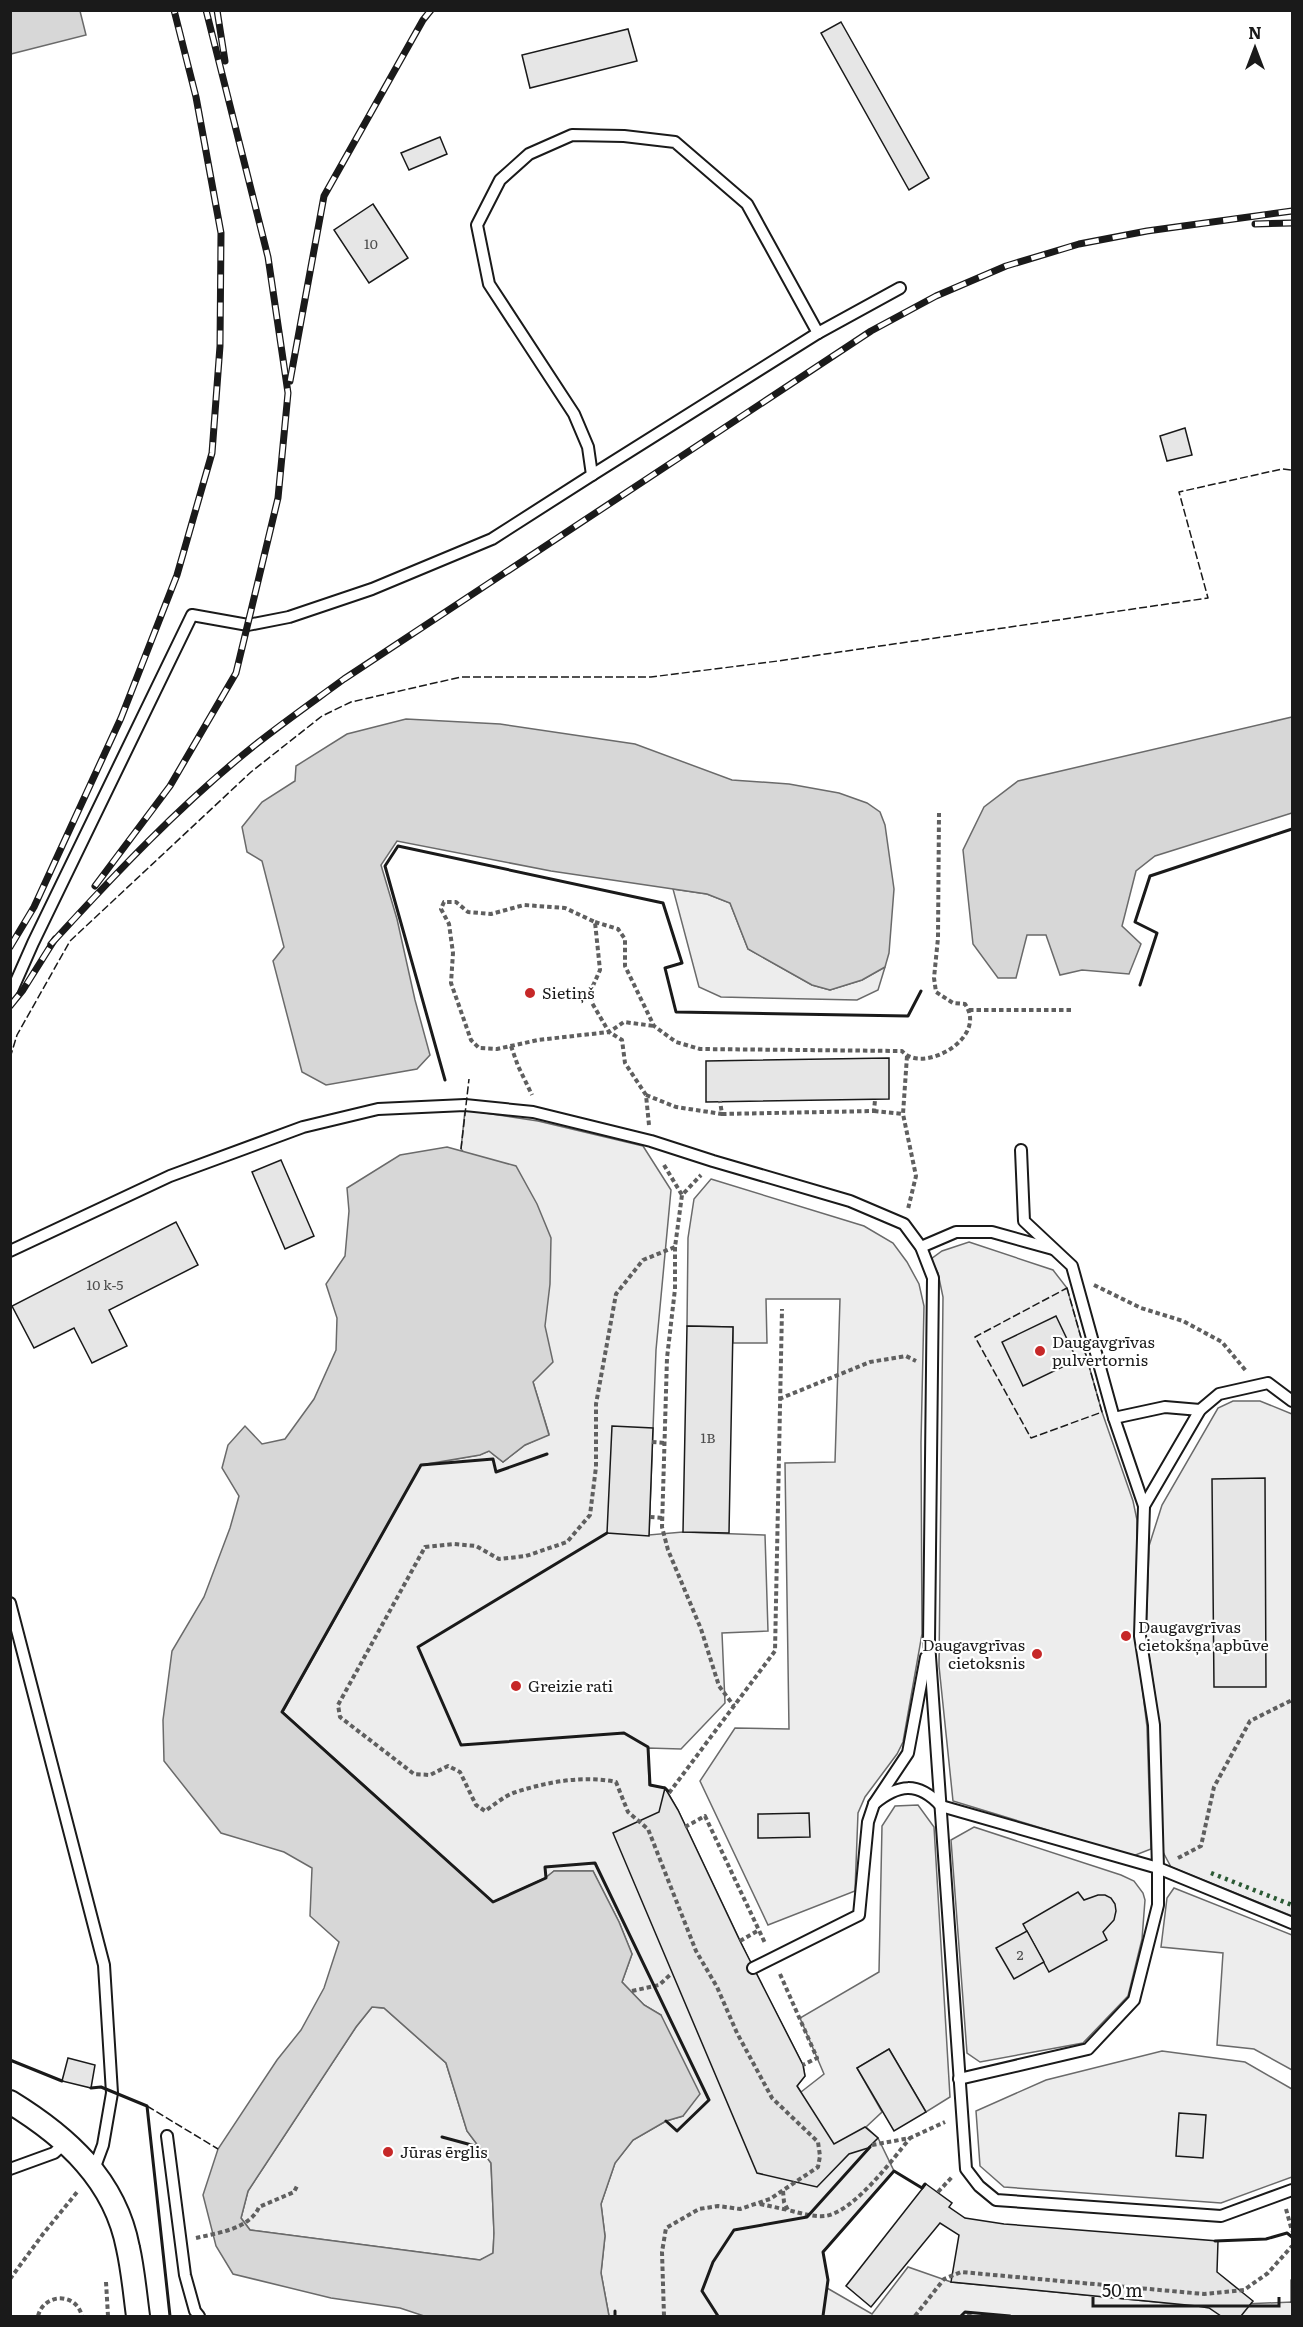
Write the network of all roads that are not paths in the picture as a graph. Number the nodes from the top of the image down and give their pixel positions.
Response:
1 (900, 288) dead end
2 (818, 333) junction
3 (592, 475) junction
4 (10, 995) edge
5 (1021, 1150) dead end
6 (921, 1247) junction
7 (1055, 1249) junction
8 (10, 1251) edge
9 (1293, 1401) edge
10 (1200, 1410) junction
11 (1114, 1418) junction
12 (1144, 1506) junction
13 (10, 1603) edge
14 (929, 1642) junction
15 (874, 1804) junction
16 (941, 1806) junction
17 (1158, 1868) junction
18 (1293, 1923) edge
19 (753, 1968) dead end
20 (959, 2079) junction
21 (10, 2102) edge
22 (167, 2136) dead end
23 (67, 2142) junction
24 (10, 2169) edge
25 (93, 2172) junction
26 (1293, 2190) edge
27 (138, 2316) edge
28 (199, 2316) edge

1 - 2 lane
2 - 3 lane
2 - 3 lane
3 - 4 lane
5 - 7 lane
6 - 7 lane
6 - 8 lane
6 - 14 lane
7 - 11 lane
9 - 10 lane
10 - 11 lane
10 - 12 lane
11 - 12 lane
12 - 17 lane
13 - 25 lane
14 - 15 lane
14 - 16 lane
15 - 16 lane
15 - 19 lane
16 - 17 lane
16 - 20 lane
17 - 18 lane
17 - 20 lane
20 - 26 lane
21 - 23 street
22 - 28 lane
23 - 24 lane
23 - 25 street
25 - 27 street

